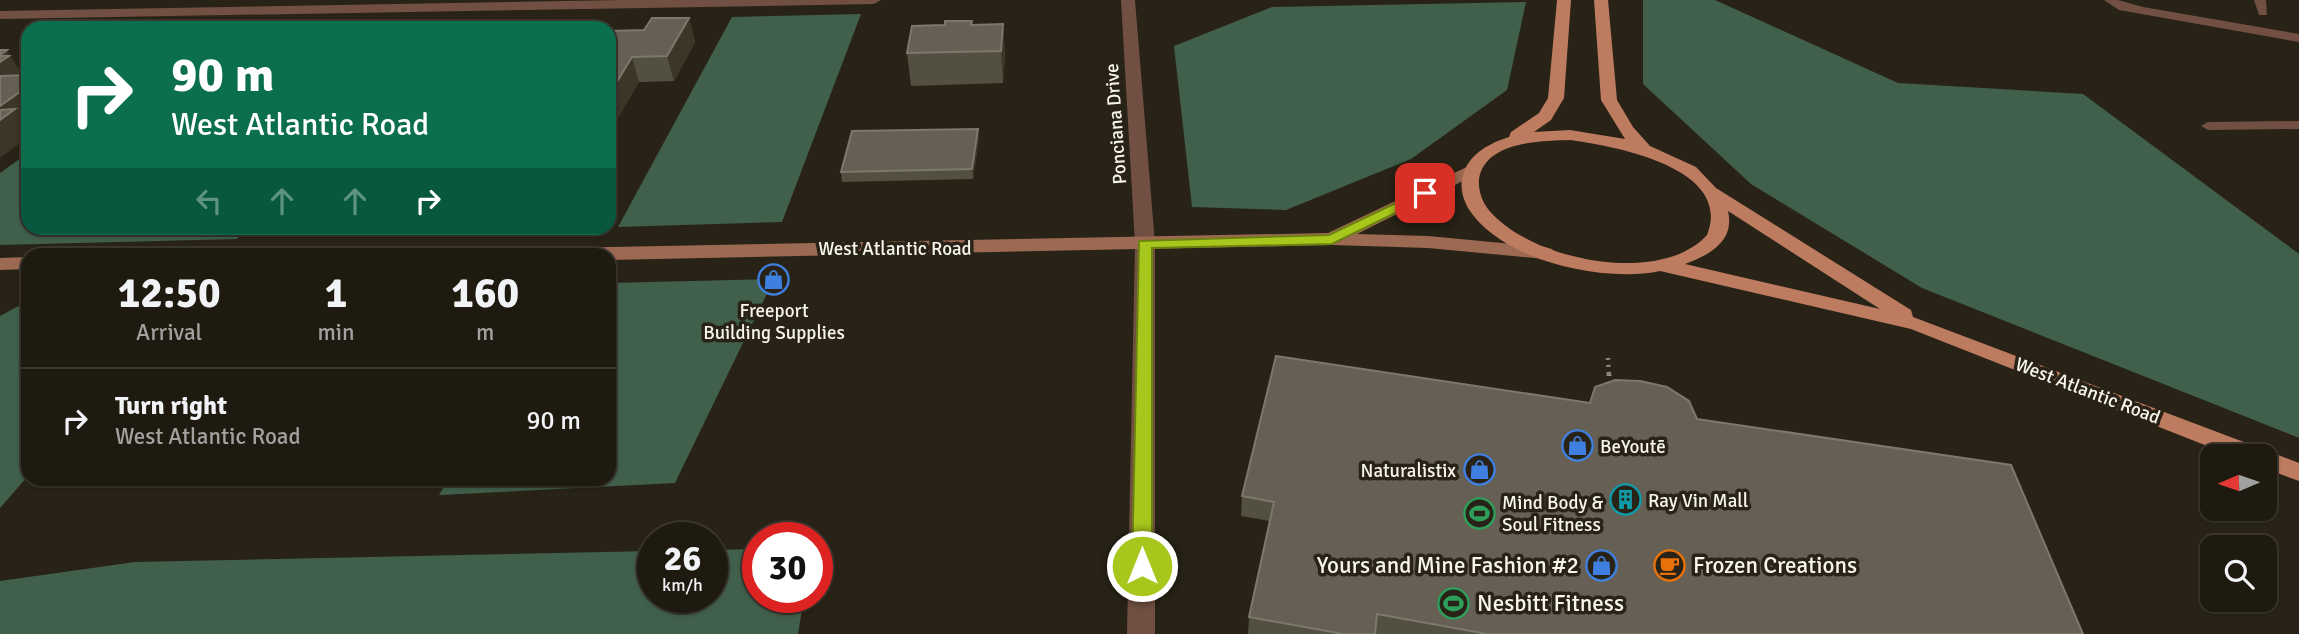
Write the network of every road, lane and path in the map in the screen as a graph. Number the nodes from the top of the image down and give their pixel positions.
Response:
1 (874, 0) edge
2 (1128, 0) edge
3 (1564, 0) edge
4 (1601, 0) edge
5 (2110, 0) edge
6 (0, 15) edge
7 (2299, 38) edge
8 (2299, 125) edge
9 (2208, 126) dead end
10 (1506, 143) junction
11 (1643, 148) junction
12 (1471, 170) junction
13 (1712, 192) junction
14 (1332, 239) junction
15 (1145, 244) junction
16 (616, 253) edge
17 (1545, 253) junction
18 (21, 263) edge
19 (0, 264) edge
20 (1661, 265) junction
21 (1917, 324) junction
22 (1608, 358) dead end
23 (1609, 399) edge
24 (2226, 444) edge
25 (2277, 464) edge
26 (2299, 472) edge
27 (1141, 634) edge

1 - 6 street
2 - 15 street, Ponciana Drive
3 - 10 main road
4 - 11 main road
5 - 7 lane
8 - 9 lane
10 - 11 main road, West Atlantic Road
10 - 12 main road
11 - 13 main road, West Atlantic Road
12 - 14 main road, West Atlantic Road
12 - 17 main road
13 - 20 main road
13 - 21 main road, West Atlantic Road
14 - 15 main road, West Atlantic Road
14 - 17 main road, West Atlantic Road
15 - 16 main road, West Atlantic Road
15 - 27 street, Ponciana Drive
17 - 20 main road
18 - 19 main road
20 - 21 main road, West Atlantic Road
21 - 24 main road, West Atlantic Road
22 - 23 path
25 - 26 main road

